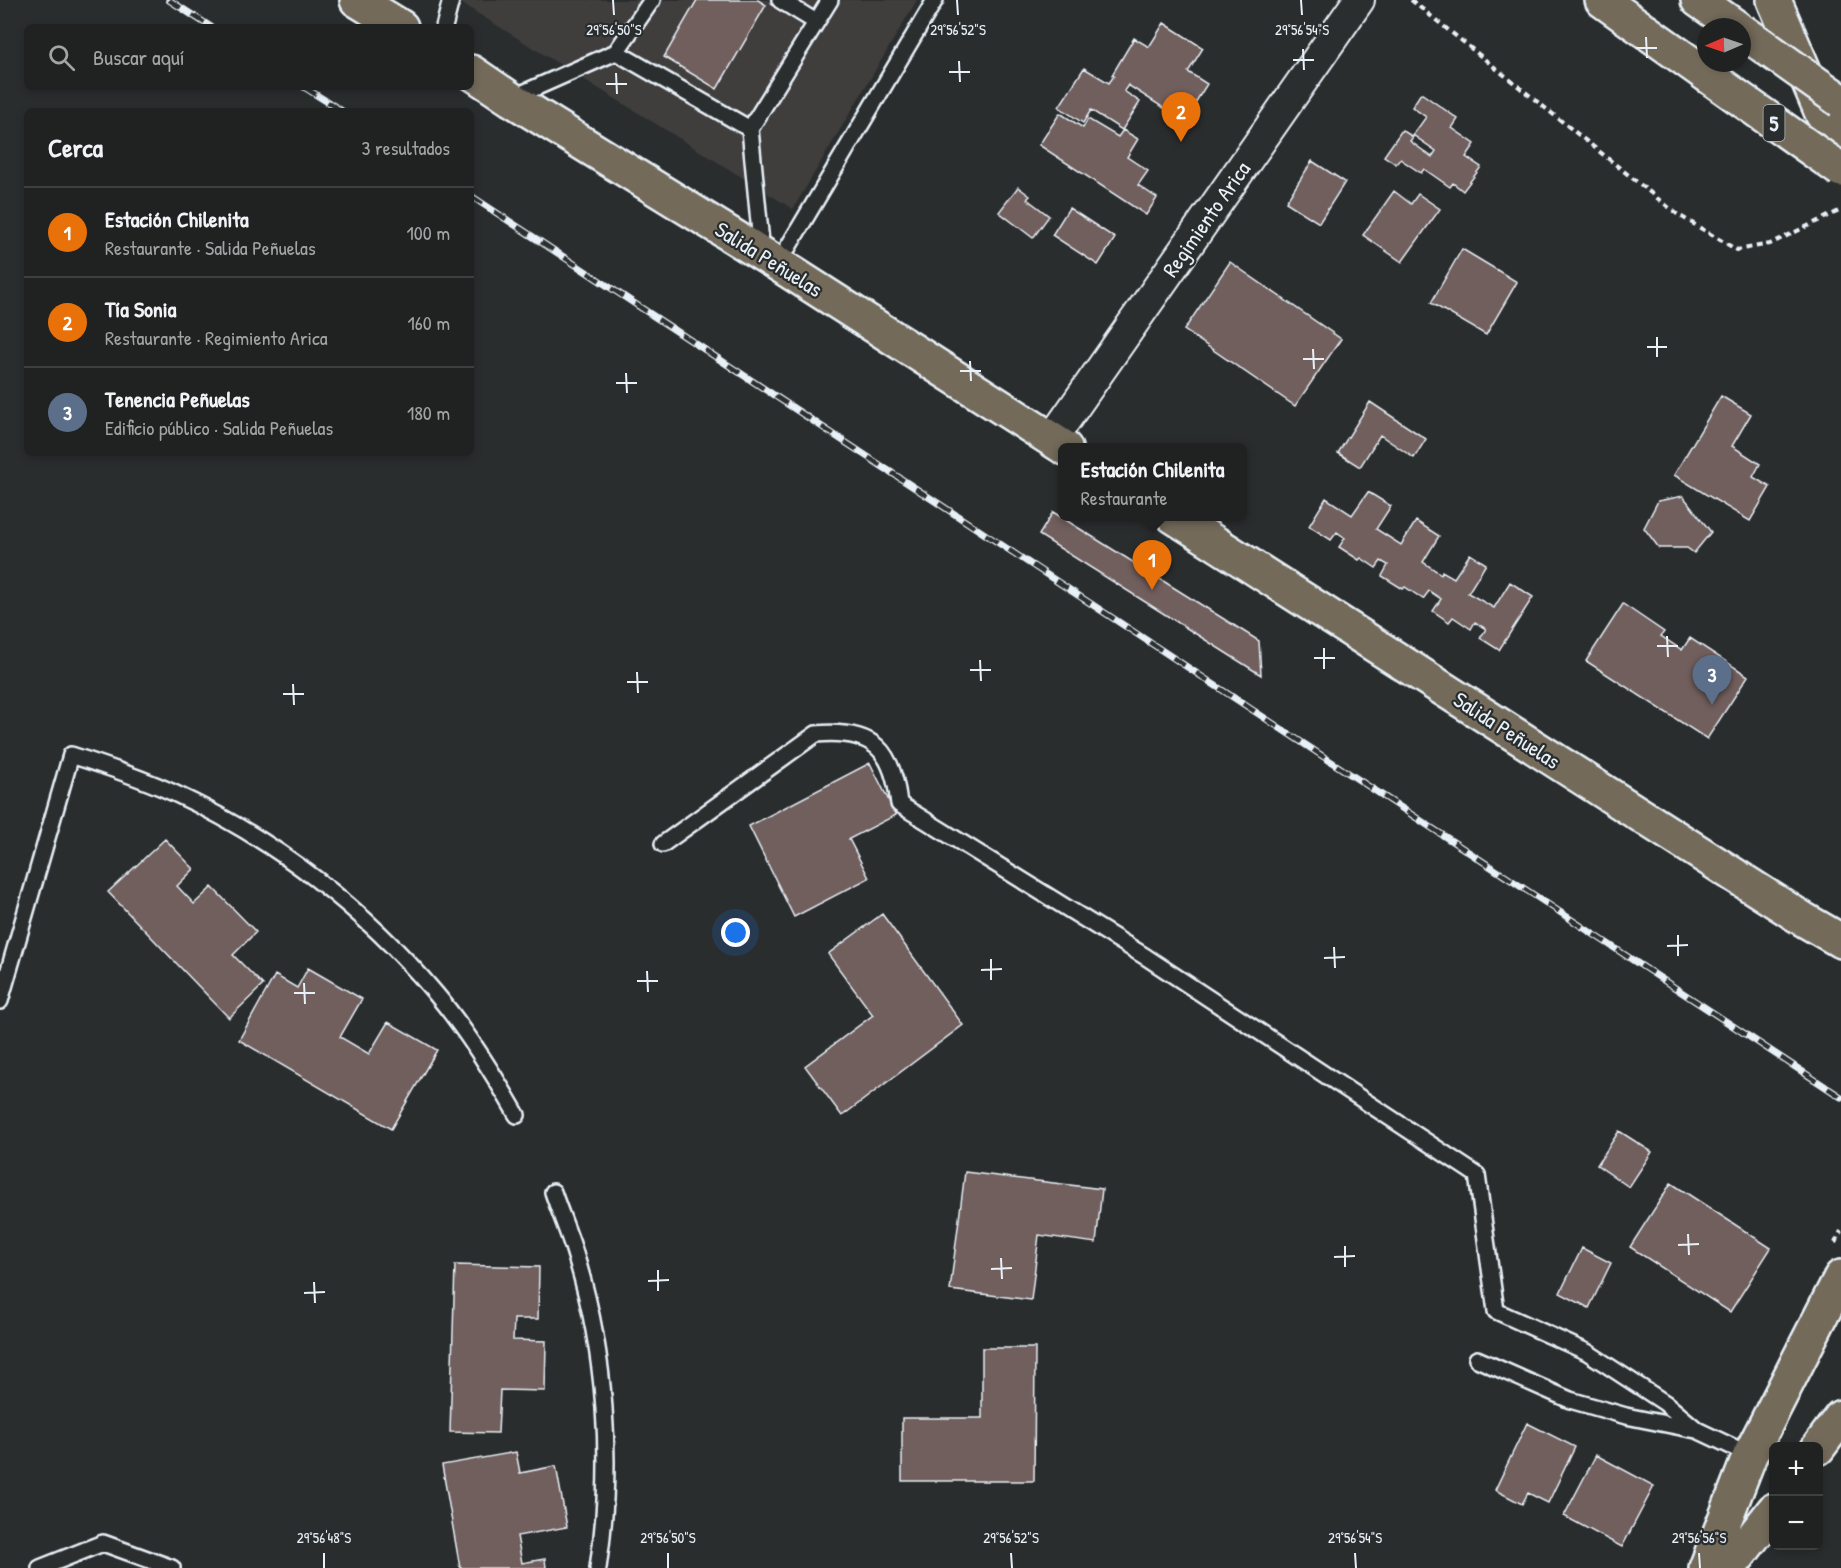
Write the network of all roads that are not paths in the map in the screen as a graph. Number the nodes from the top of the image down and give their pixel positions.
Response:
1 (357, 0) edge
2 (451, 0) edge
3 (652, 0) edge
4 (780, 0) edge
5 (830, 0) edge
6 (935, 0) edge
7 (1359, 0) edge
8 (1602, 0) edge
9 (1698, 0) edge
10 (1774, 0) edge
11 (1723, 18) edge
12 (816, 22) junction
13 (396, 24) edge
14 (445, 24) edge
15 (1751, 37) edge
16 (616, 52) junction
17 (474, 74) edge
18 (512, 99) junction
19 (1841, 101) edge
20 (750, 129) junction
21 (1841, 158) edge
22 (1841, 170) edge
23 (770, 259) junction
24 (1059, 443) edge
25 (1181, 521) edge
26 (663, 844) dead end
27 (1803, 919) junction
28 (1841, 940) edge
29 (1841, 965) edge
30 (0, 1001) edge
31 (517, 1115) dead end
32 (553, 1192) dead end
33 (1841, 1277) edge
34 (1477, 1359) dead end
35 (1841, 1417) edge
36 (1697, 1430) junction
37 (1822, 1442) edge
38 (1750, 1455) junction
39 (1769, 1515) edge
40 (40, 1568) edge
41 (172, 1568) edge
42 (598, 1568) edge
43 (1706, 1568) edge
44 (1729, 1568) edge

1 - 13 main road
2 - 14 lane
3 - 16 lane
4 - 12 lane
5 - 12 lane
6 - 23 lane
7 - 24 street, Regimiento Arica
8 - 22 main road, 5, bridge
9 - 11 main road
10 - 21 main road
12 - 20 lane
15 - 19 main road, bridge
16 - 18 lane
16 - 20 lane
17 - 18 main road, Salida Peñuelas
18 - 23 main road, Salida Peñuelas
20 - 23 lane
23 - 24 main road, Salida Peñuelas
25 - 27 main road, Salida Peñuelas
26 - 36 lane
27 - 28 main road, Salida Peñuelas
27 - 29 main road
30 - 31 lane
32 - 42 lane
33 - 38 main road
34 - 36 lane
35 - 37 main road
36 - 38 lane
38 - 43 main road
39 - 44 main road
40 - 41 lane

